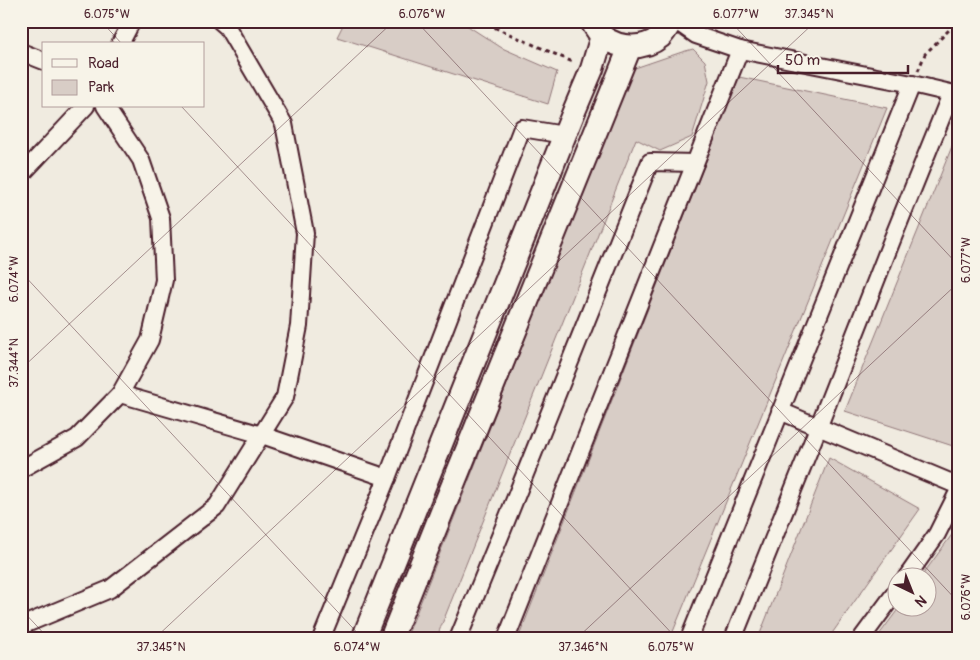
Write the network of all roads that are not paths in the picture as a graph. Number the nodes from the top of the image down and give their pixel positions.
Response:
1 (132, 21) edge
2 (220, 21) edge
3 (672, 21) edge
4 (676, 21) edge
5 (596, 29) edge
6 (121, 42) edge
7 (630, 47) junction
8 (740, 50) junction
9 (21, 52) edge
10 (42, 60) edge
11 (912, 84) junction
12 (955, 95) edge
13 (84, 108) edge
14 (105, 108) edge
15 (564, 135) junction
16 (695, 163) junction
17 (21, 176) edge
18 (120, 394) junction
19 (780, 411) junction
20 (818, 428) junction
21 (262, 435) junction
22 (21, 469) edge
23 (387, 478) junction
24 (959, 488) edge
25 (913, 568) edge
26 (888, 603) edge
27 (21, 626) edge
28 (321, 639) edge
29 (363, 639) edge
30 (392, 639) edge
31 (458, 639) edge
32 (506, 639) edge
33 (688, 639) edge
34 (733, 639) edge
35 (861, 639) edge

1 - 6 street
2 - 21 street
3 - 7 street
4 - 8 street
5 - 7 street
5 - 15 street
7 - 30 street
8 - 11 street
8 - 16 street
9 - 10 street
11 - 12 street
11 - 19 street
12 - 20 street
13 - 17 street
14 - 18 street
15 - 23 street
15 - 29 street
16 - 31 street
16 - 32 street
18 - 21 street
18 - 22 street
19 - 20 street
19 - 33 street
20 - 24 street
20 - 34 street
21 - 23 street
21 - 27 street
23 - 28 street
24 - 25 street
26 - 35 street

